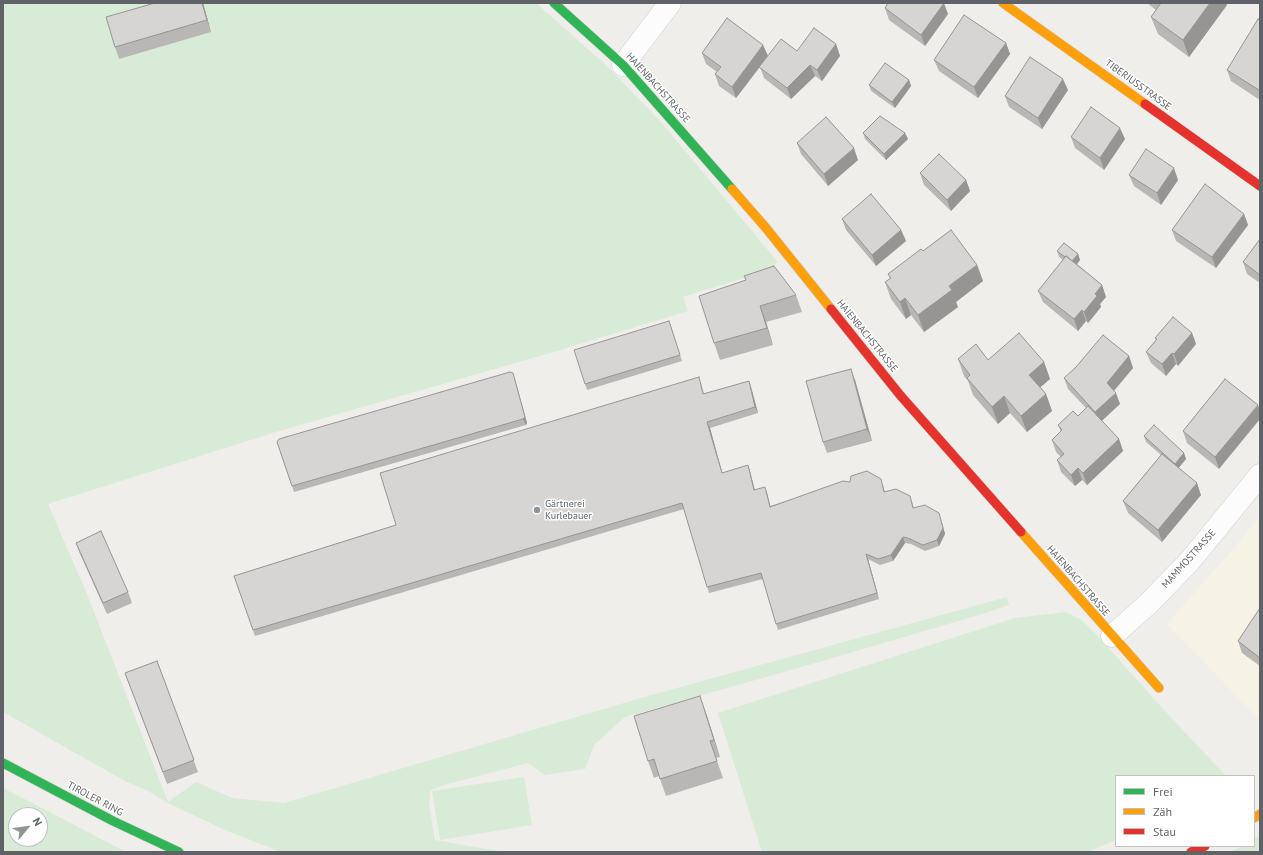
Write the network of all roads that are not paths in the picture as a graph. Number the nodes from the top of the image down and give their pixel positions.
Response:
1 (554, 3) edge
2 (670, 3) edge
3 (1003, 3) edge
4 (624, 65) junction
5 (1260, 186) edge
6 (1260, 475) edge
7 (1112, 636) junction
8 (1159, 688) dead end
9 (3, 763) edge
10 (1203, 847) edge
11 (179, 852) edge
12 (1191, 852) edge

1 - 4 street, HAIENBACHSTRASSE
2 - 4 street
3 - 5 street, TIBERIUSSTRASSE
4 - 7 street, HAIENBACHSTRASSE
6 - 7 street, MAMMOSTRASSE
7 - 8 street, HAIENBACHSTRASSE
9 - 11 street, TIROLER RING
10 - 12 street

